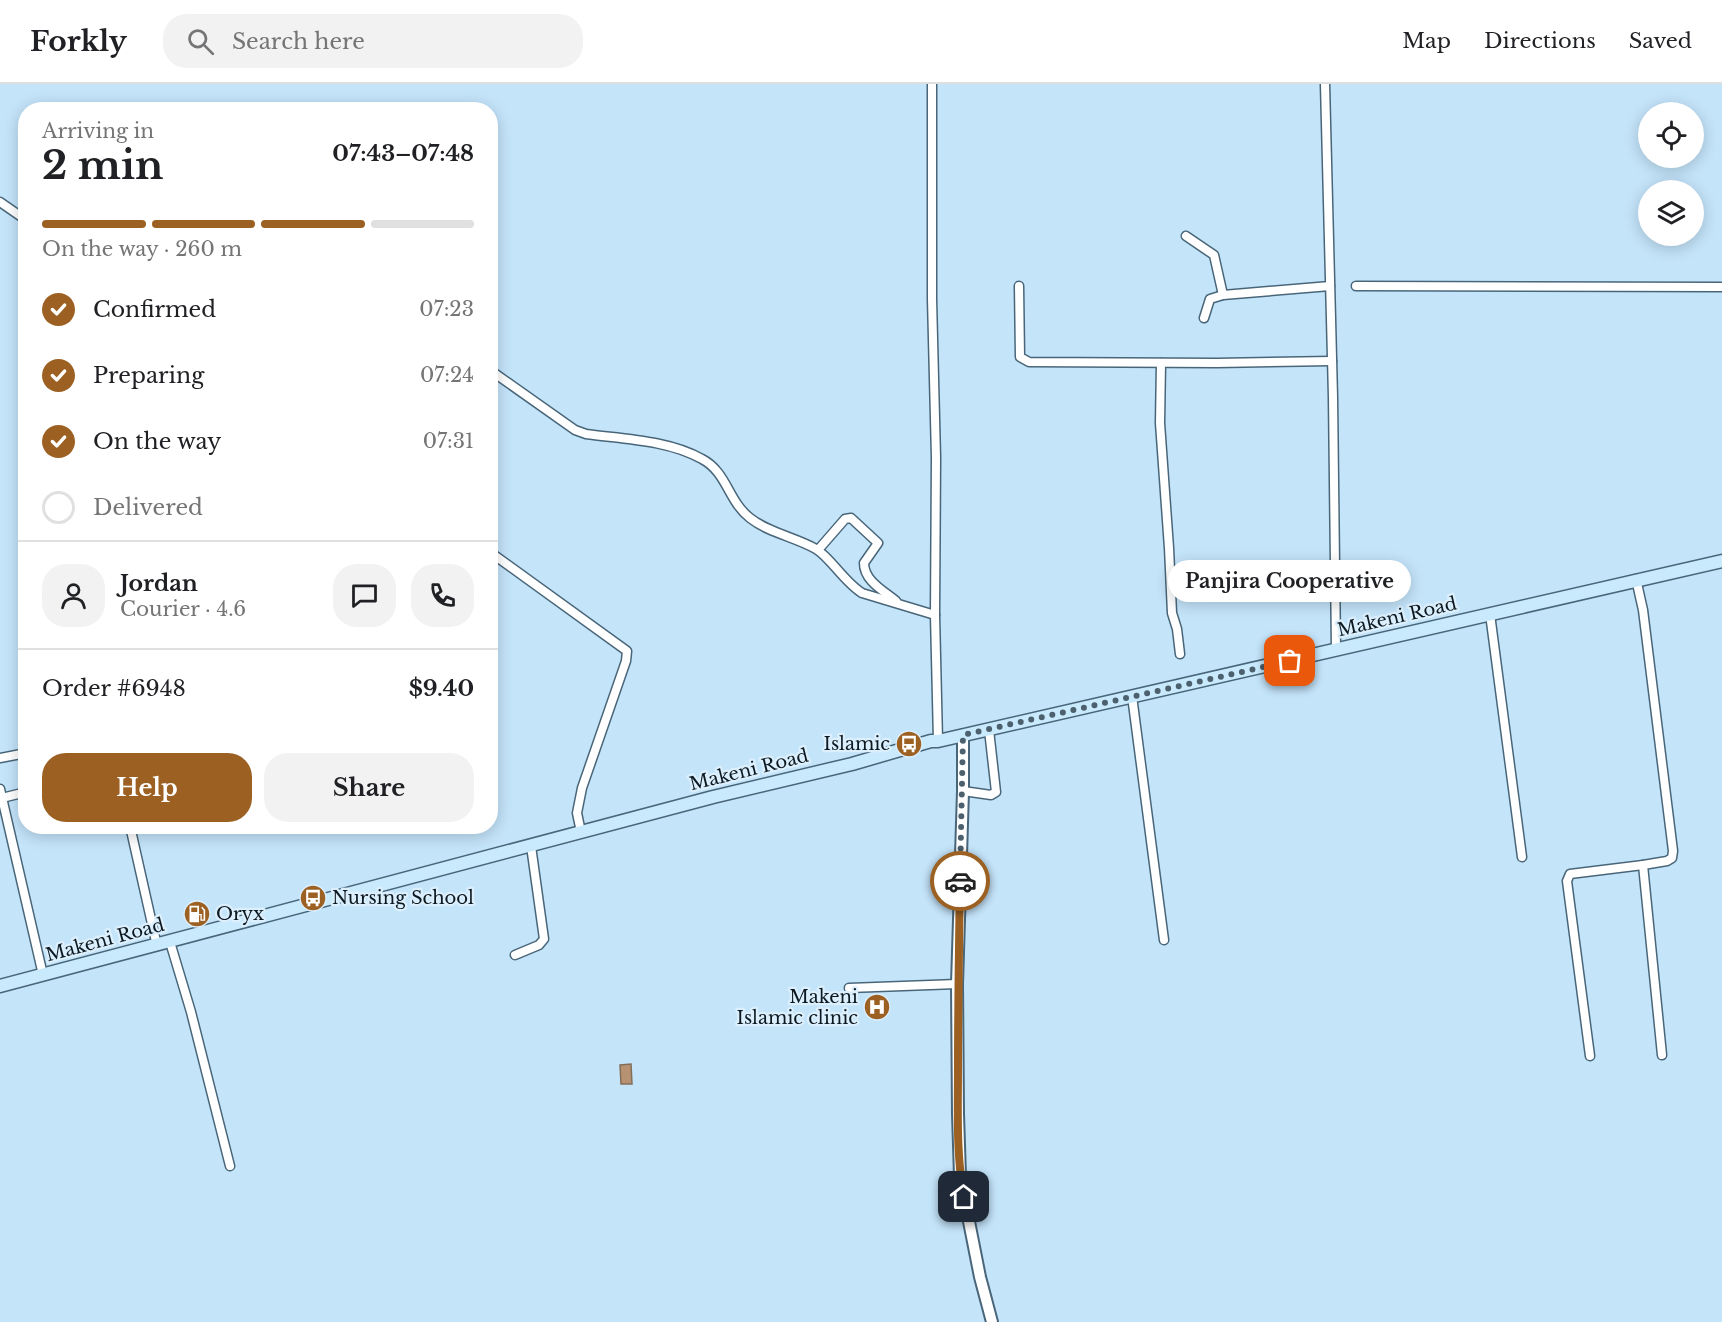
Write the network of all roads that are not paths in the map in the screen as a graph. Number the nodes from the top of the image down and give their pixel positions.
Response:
1 (932, 84) edge
2 (1325, 84) edge
3 (0, 202) edge
4 (18, 214) edge
5 (1186, 236) dead end
6 (1018, 285) dead end
7 (1330, 286) junction
8 (1356, 286) dead end
9 (1722, 287) edge
10 (1223, 295) junction
11 (1204, 318) dead end
12 (1332, 361) junction
13 (1161, 363) junction
14 (498, 376) edge
15 (818, 550) junction
16 (498, 558) edge
17 (1722, 561) edge
18 (1636, 579) junction
19 (900, 604) junction
20 (1490, 614) junction
21 (935, 615) junction
22 (1336, 650) junction
23 (1180, 654) dead end
24 (1132, 696) junction
25 (989, 730) junction
26 (963, 735) junction
27 (938, 741) junction
28 (18, 755) edge
29 (0, 758) edge
30 (963, 791) junction
31 (18, 793) edge
32 (1, 794) edge
33 (581, 832) junction
34 (132, 834) edge
35 (531, 846) junction
36 (1522, 857) dead end
37 (1643, 865) junction
38 (1164, 940) dead end
39 (170, 942) junction
40 (157, 945) junction
41 (515, 955) dead end
42 (43, 975) junction
43 (957, 984) junction
44 (0, 986) edge
45 (849, 988) dead end
46 (1662, 1055) dead end
47 (1590, 1056) dead end
48 (230, 1166) dead end
49 (992, 1322) edge

1 - 21 street
2 - 7 street
3 - 4 street
5 - 10 street
6 - 13 street
7 - 10 street
7 - 12 street
8 - 9 street
10 - 11 street
12 - 13 street
12 - 22 street
13 - 23 street
14 - 15 street
15 - 19 street
15 - 19 street
16 - 33 street
17 - 18 main road, Makeni Road
18 - 20 main road, Makeni Road
18 - 37 street
19 - 21 street
20 - 22 main road, Makeni Road
20 - 36 street
21 - 27 street
22 - 24 main road, Makeni Road
24 - 25 main road, Makeni Road
24 - 38 street
25 - 26 main road, Makeni Road
25 - 30 street
26 - 27 main road, Makeni Road
26 - 30 street
27 - 33 main road, Makeni Road
28 - 29 street
30 - 43 street
31 - 32 street
32 - 42 street
33 - 35 main road, Makeni Road
34 - 40 street
35 - 39 main road, Makeni Road
35 - 41 street
37 - 46 street
37 - 47 street
39 - 40 main road, Makeni Road
39 - 48 street
40 - 42 main road, Makeni Road
42 - 44 main road, Makeni Road
43 - 45 street
43 - 49 street

